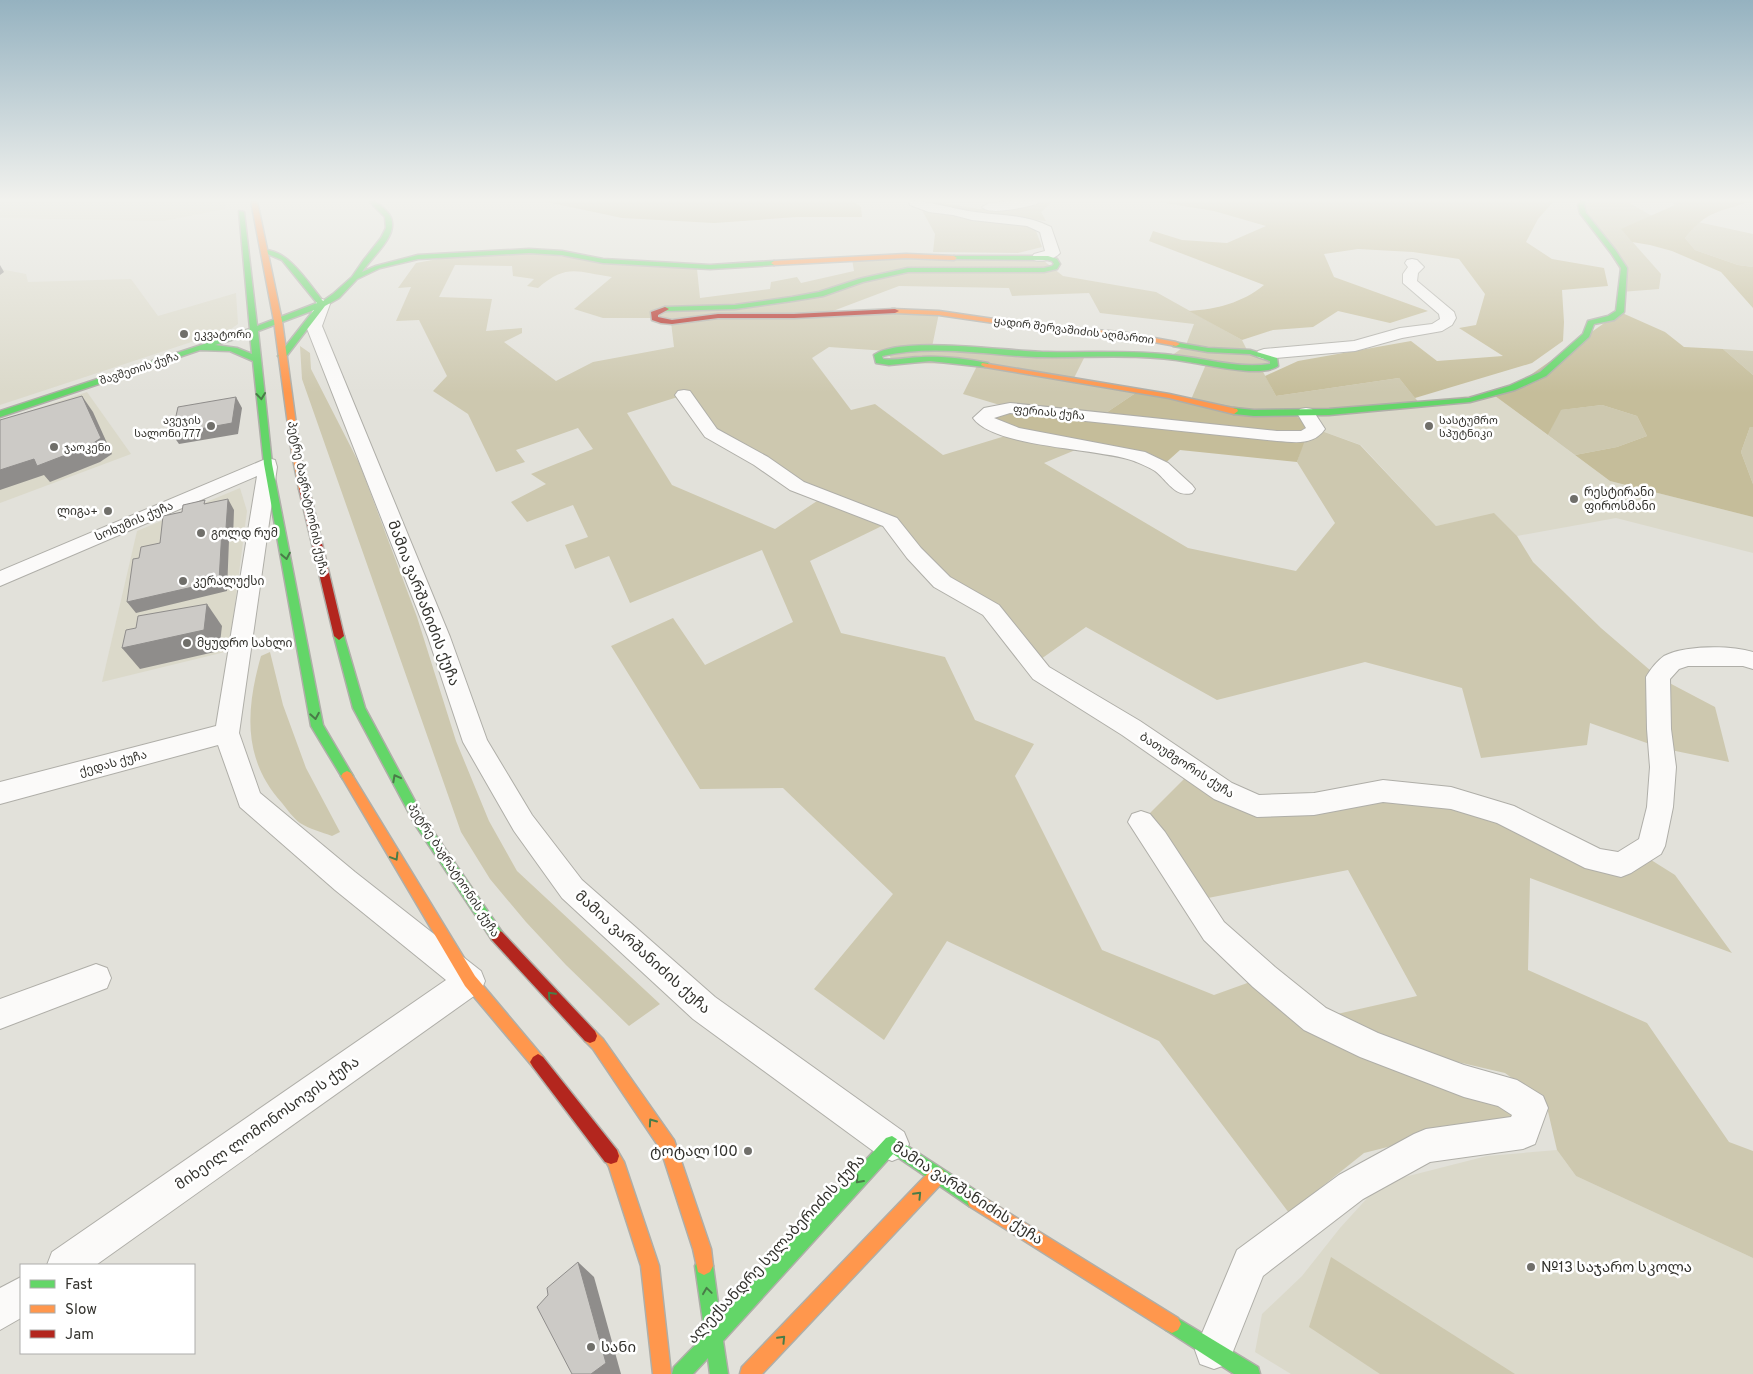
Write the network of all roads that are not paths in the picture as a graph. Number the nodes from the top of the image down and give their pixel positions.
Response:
1 (246, 265) edge
2 (268, 265) edge
3 (289, 265) edge
4 (363, 265) edge
5 (386, 265) edge
6 (655, 265) edge
7 (743, 265) edge
8 (1056, 265) edge
9 (1415, 265) edge
10 (1622, 265) edge
11 (355, 278) junction
12 (322, 304) junction
13 (278, 321) junction
14 (254, 330) junction
15 (199, 348) junction
16 (1264, 354) junction
17 (282, 356) junction
18 (258, 361) junction
19 (684, 395) dead end
20 (1306, 413) junction
21 (0, 414) edge
22 (268, 464) junction
23 (1185, 489) dead end
24 (0, 579) edge
25 (1753, 661) edge
26 (226, 733) junction
27 (0, 793) edge
28 (1141, 822) dead end
29 (96, 978) dead end
30 (470, 981) junction
31 (0, 1014) edge
32 (892, 1144) junction
33 (937, 1176) junction
34 (66, 1264) edge
35 (20, 1297) edge
36 (0, 1311) edge
37 (714, 1337) junction
38 (1214, 1350) junction
39 (662, 1374) edge
40 (682, 1374) edge
41 (719, 1374) edge
42 (749, 1374) edge
43 (1251, 1374) edge

1 - 14 street
2 - 13 street, პეტრე ბაგრატიონის ქუჩა
3 - 12 street
4 - 11 street
5 - 11 street
6 - 7 street
8 - 16 street, ყადირ შერვაშიძის აღმართი
9 - 16 street
10 - 20 street, ყადირ შერვაშიძის აღმართი
11 - 12 street
12 - 13 street, შავშეთის ქუჩა
12 - 17 street
12 - 32 street, მამია ვარშანიძის ქუჩა
13 - 14 street, შავშეთის ქუჩა
13 - 17 street, პეტრე ბაგრატიონის ქუჩა
14 - 15 street, შავშეთის ქუჩა
14 - 18 street
15 - 18 street
15 - 21 street, შავშეთის ქუჩა
16 - 20 street, ყადირ შერვაშიძის აღმართი
37 -> 17 street, პეტრე ბაგრატიონის ქუჩა
18 -> 22 street
19 - 25 street, ბათუმგორის ქუჩა
20 - 23 street, ფერიას ქუჩა
22 - 24 street, სოხუმის ქუჩა
22 - 26 street
22 -> 30 street
26 - 27 street, ქედას ქუჩა
26 - 30 street
28 - 38 street
29 - 31 street
30 - 34 street, მიხეილ ლომონოსოვის ქუჩა
30 - 39 street
32 - 33 street, მამია ვარშანიძის ქუჩა
32 -> 37 street, ალექსანდრე სულაბერიძის ქუჩა
33 - 38 street, მამია ვარშანიძის ქუჩა
42 -> 33 street
35 - 36 street
37 - 40 street, ალექსანდრე სულაბერიძის ქუჩა
37 - 41 street, პეტრე ბაგრატიონის ქუჩა
38 - 43 street, მამია ვარშანიძის ქუჩა

